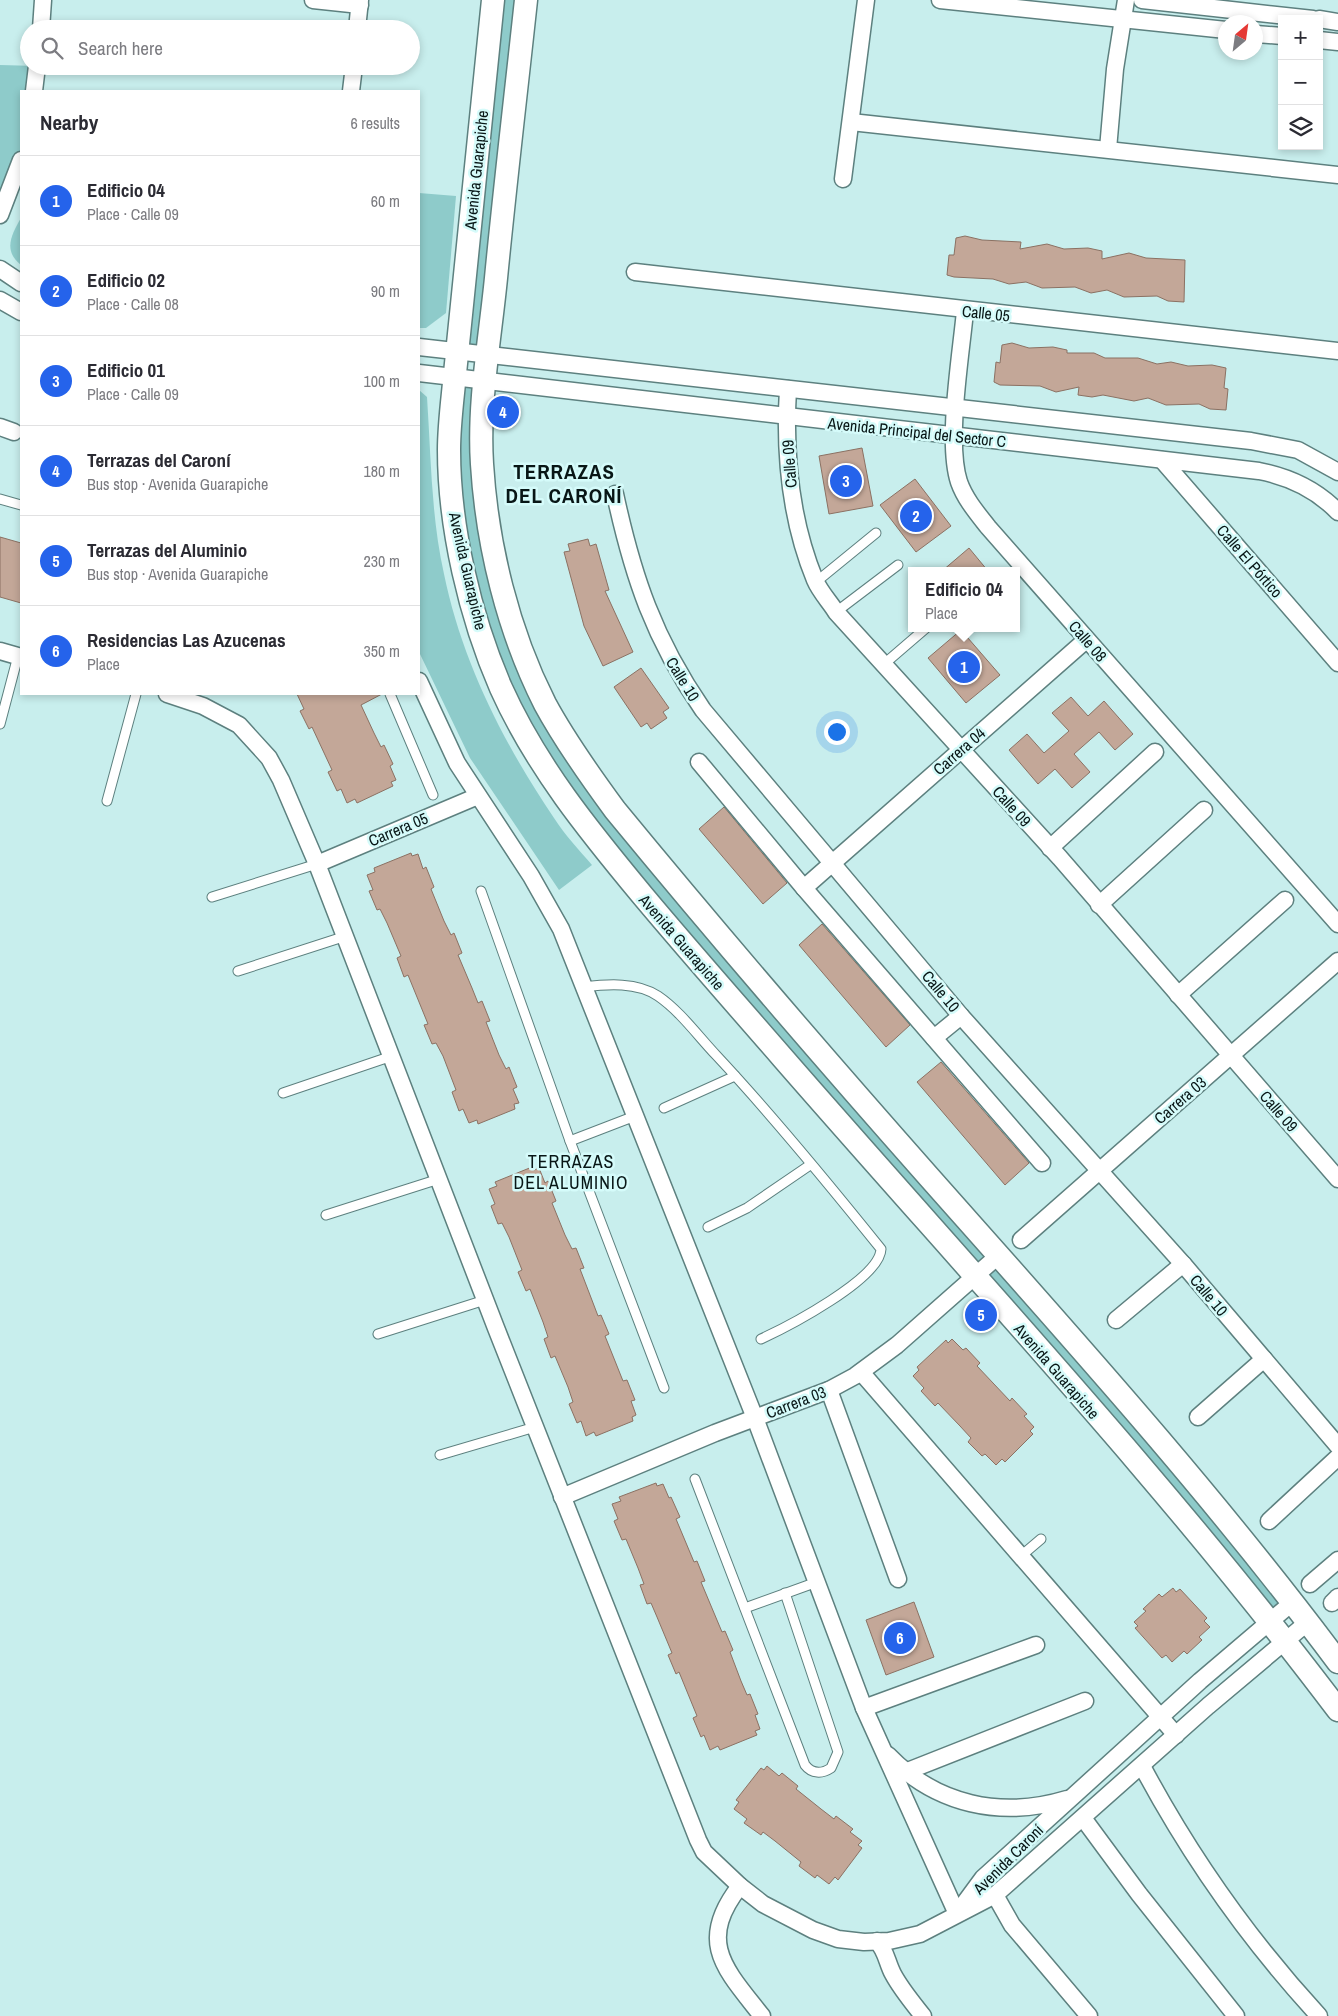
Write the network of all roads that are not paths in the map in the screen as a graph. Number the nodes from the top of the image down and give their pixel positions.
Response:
1 (43, 0) edge
2 (313, 0) edge
3 (493, 0) edge
4 (526, 0) edge
5 (866, 0) edge
6 (940, 0) edge
7 (1126, 0) edge
8 (1142, 0) edge
9 (360, 3) edge
10 (1025, 5) edge
11 (1228, 15) edge
12 (1263, 17) edge
13 (1278, 18) edge
14 (42, 20) edge
15 (359, 20) edge
16 (1124, 20) junction
17 (1323, 20) edge
18 (1338, 22) edge
19 (1218, 29) edge
20 (1263, 35) edge
21 (1278, 36) edge
22 (1323, 40) edge
23 (1338, 42) edge
24 (36, 75) edge
25 (353, 75) edge
26 (34, 90) edge
27 (351, 90) edge
28 (851, 122) junction
29 (1108, 149) junction
30 (20, 163) edge
31 (1338, 175) edge
32 (843, 179) dead end
33 (0, 215) edge
34 (0, 269) edge
35 (635, 272) dead end
36 (20, 283) edge
37 (0, 300) edge
38 (965, 310) junction
39 (20, 311) edge
40 (420, 347) edge
41 (457, 351) junction
42 (1338, 351) edge
43 (488, 355) junction
44 (420, 373) edge
45 (454, 377) junction
46 (486, 381) junction
47 (788, 389) junction
48 (956, 408) junction
49 (786, 417) junction
50 (955, 436) junction
51 (1162, 460) junction
52 (1338, 472) edge
53 (615, 494) dead end
54 (0, 499) edge
55 (20, 505) edge
56 (1338, 512) edge
57 (876, 534) dead end
58 (898, 565) dead end
59 (816, 582) junction
60 (836, 612) junction
61 (921, 632) edge
62 (1086, 640) junction
63 (0, 651) edge
64 (20, 656) edge
65 (1338, 663) edge
66 (884, 665) junction
67 (420, 683) edge
68 (136, 695) edge
69 (170, 695) edge
70 (390, 695) edge
71 (0, 724) edge
72 (961, 749) junction
73 (1155, 752) dead end
74 (699, 762) dead end
75 (433, 795) dead end
76 (478, 796) junction
77 (107, 800) dead end
78 (1204, 810) dead end
79 (1050, 848) junction
80 (833, 862) junction
81 (318, 864) junction
82 (804, 888) junction
83 (481, 891) dead end
84 (212, 897) dead end
85 (1285, 900) dead end
86 (1100, 906) junction
87 (1338, 924) edge
88 (346, 936) junction
89 (1338, 961) edge
90 (238, 971) dead end
91 (584, 986) junction
92 (1178, 995) junction
93 (961, 1016) junction
94 (934, 1038) junction
95 (1231, 1055) junction
96 (392, 1056) junction
97 (735, 1076) junction
98 (283, 1093) dead end
99 (664, 1108) dead end
100 (635, 1116) junction
101 (570, 1141) junction
102 (1042, 1163) dead end
103 (810, 1165) junction
104 (1100, 1170) junction
105 (439, 1179) junction
106 (1338, 1179) edge
107 (326, 1215) dead end
108 (708, 1227) dead end
109 (1021, 1240) dead end
110 (999, 1255) junction
111 (1183, 1264) junction
112 (974, 1276) junction
113 (485, 1300) junction
114 (1116, 1320) dead end
115 (378, 1334) dead end
116 (761, 1339) dead end
117 (1264, 1359) junction
118 (861, 1372) junction
119 (664, 1388) dead end
120 (829, 1390) junction
121 (1198, 1417) dead end
122 (755, 1418) junction
123 (535, 1427) junction
124 (1338, 1446) edge
125 (440, 1455) dead end
126 (1338, 1458) edge
127 (694, 1479) dead end
128 (562, 1497) junction
129 (1269, 1521) dead end
130 (1041, 1539) dead end
131 (1021, 1556) junction
132 (1338, 1560) edge
133 (898, 1579) dead end
134 (817, 1582) junction
135 (1310, 1584) dead end
136 (785, 1593) junction
137 (1293, 1602) junction
138 (745, 1608) junction
139 (1269, 1620) junction
140 (1308, 1622) junction
141 (1284, 1640) junction
142 (1036, 1645) dead end
143 (1338, 1662) edge
144 (1084, 1701) dead end
145 (864, 1708) junction
146 (1338, 1710) edge
147 (1160, 1717) junction
148 (1176, 1735) junction
149 (882, 1750) junction
150 (1142, 1766) junction
151 (906, 1772) junction
152 (1072, 1798) junction
153 (1083, 1818) junction
154 (740, 1886) junction
155 (995, 1895) junction
156 (957, 1914) junction
157 (877, 1941) junction
158 (762, 2016) edge
159 (923, 2016) edge
160 (1089, 2016) edge
161 (1236, 2016) edge
162 (1319, 2016) edge

1 - 14 street
2 - 9 street
3 - 41 street, Avenida Guarapiche
4 - 43 street, Avenida Guarapiche
5 - 28 street
6 - 10 street
7 - 16 street
8 - 11 street
9 - 15 street
10 - 16 street
12 - 13 street
16 - 19 street
16 - 29 street
17 - 18 street
20 - 21 street
22 - 23 street
24 - 26 street
25 - 27 street
28 - 29 street
28 - 32 street
29 - 31 street
30 - 33 street
34 - 36 street
35 - 38 street, Calle 05
37 - 39 street
38 - 42 street, Calle 05
38 - 48 street, Calle 08
40 - 41 street, Avenida Principal del Sector C
41 - 43 street, Avenida Principal del Sector C
41 - 45 street, Avenida Guarapiche
43 - 46 street, Avenida Guarapiche
43 - 47 street, Avenida Principal del Sector C
44 - 45 street, Avenida Principal del Sector C
45 - 46 street, Avenida Principal del Sector C
45 - 112 street, Avenida Guarapiche
46 - 49 street, Avenida Principal del Sector C
46 - 110 street, Avenida Guarapiche
47 - 48 street, Avenida Principal del Sector C
47 - 49 street, Calle 09
48 - 50 street, Calle 08
48 - 52 street, Avenida Principal del Sector C
49 - 50 street, Avenida Principal del Sector C
49 - 59 street, Calle 09
50 - 51 street, Avenida Principal del Sector C
50 - 62 street, Calle 08
51 - 56 street, Avenida Principal del Sector C
51 - 65 street, Calle El Pórtico
53 - 80 street, Calle 10
54 - 55 lane
57 - 59 lane
58 - 60 lane
59 - 60 street, Calle 09
60 - 66 street, Calle 09
61 - 66 lane
62 - 72 street, Carrera 04
62 - 87 street, Calle 08
63 - 64 street
64 - 71 lane
66 - 72 street, Calle 09
67 - 76 street
68 - 77 lane
69 - 81 street
70 - 75 lane
72 - 79 street, Calle 09
72 - 80 street, Carrera 04
73 - 79 street
74 - 82 street
76 - 81 street, Carrera 05
76 - 91 street
78 - 86 street
79 - 86 street, Calle 09
80 - 82 street, Carrera 04
80 - 93 street, Calle 10
81 - 84 lane
81 - 88 street
82 - 94 street
83 - 101 lane
85 - 92 street
86 - 92 street, Calle 09
88 - 90 lane
88 - 96 street
89 - 95 street, Carrera 03
91 - 97 lane
91 - 100 street
92 - 95 street, Calle 09
93 - 94 street
93 - 104 street, Calle 10
94 - 102 street
95 - 104 street, Carrera 03
95 - 106 street, Calle 09
96 - 98 lane
96 - 105 street
97 - 99 lane
97 - 103 lane
100 - 101 lane
100 - 122 street
101 - 119 lane
103 - 108 lane
103 - 116 lane
104 - 109 street, Carrera 03
104 - 111 street, Calle 10
105 - 107 lane
105 - 113 street
110 - 112 street, Carrera 03
110 - 137 street, Avenida Guarapiche
111 - 114 street
111 - 117 street, Calle 10
112 - 118 street, Carrera 03
112 - 139 street, Avenida Guarapiche
113 - 115 lane
113 - 123 street
117 - 121 street
117 - 124 street, Calle 10
118 - 120 street, Carrera 03
118 - 131 street
120 - 122 street, Carrera 03
120 - 133 street
122 - 128 street, Carrera 03
122 - 134 street
123 - 125 lane
123 - 128 street
126 - 129 street
127 - 138 lane
128 - 154 street
130 - 131 lane
131 - 147 street
132 - 135 street
134 - 136 lane
134 - 145 street
136 - 138 lane
136 - 138 lane
137 - 139 street, Avenida Caroní
137 - 140 street, Avenida Guarapiche
139 - 141 street, Avenida Guarapiche
139 - 147 street, Avenida Caroní
140 - 141 street, Avenida Caroní
140 - 143 street, Avenida Guarapiche
141 - 146 street, Avenida Guarapiche
141 - 148 street, Avenida Caroní
142 - 145 street
144 - 151 street
145 - 149 street
147 - 148 street
147 - 152 street, Avenida Caroní
148 - 150 street, Avenida Caroní
149 - 151 street
149 - 156 street
150 - 153 street, Avenida Caroní
150 - 162 street
151 - 152 street
152 - 156 street, Avenida Caroní
153 - 155 street, Avenida Caroní
153 - 161 street
154 - 157 street
154 - 158 street
155 - 156 street, Avenida Caroní
155 - 160 street
156 - 157 street
157 - 159 street

